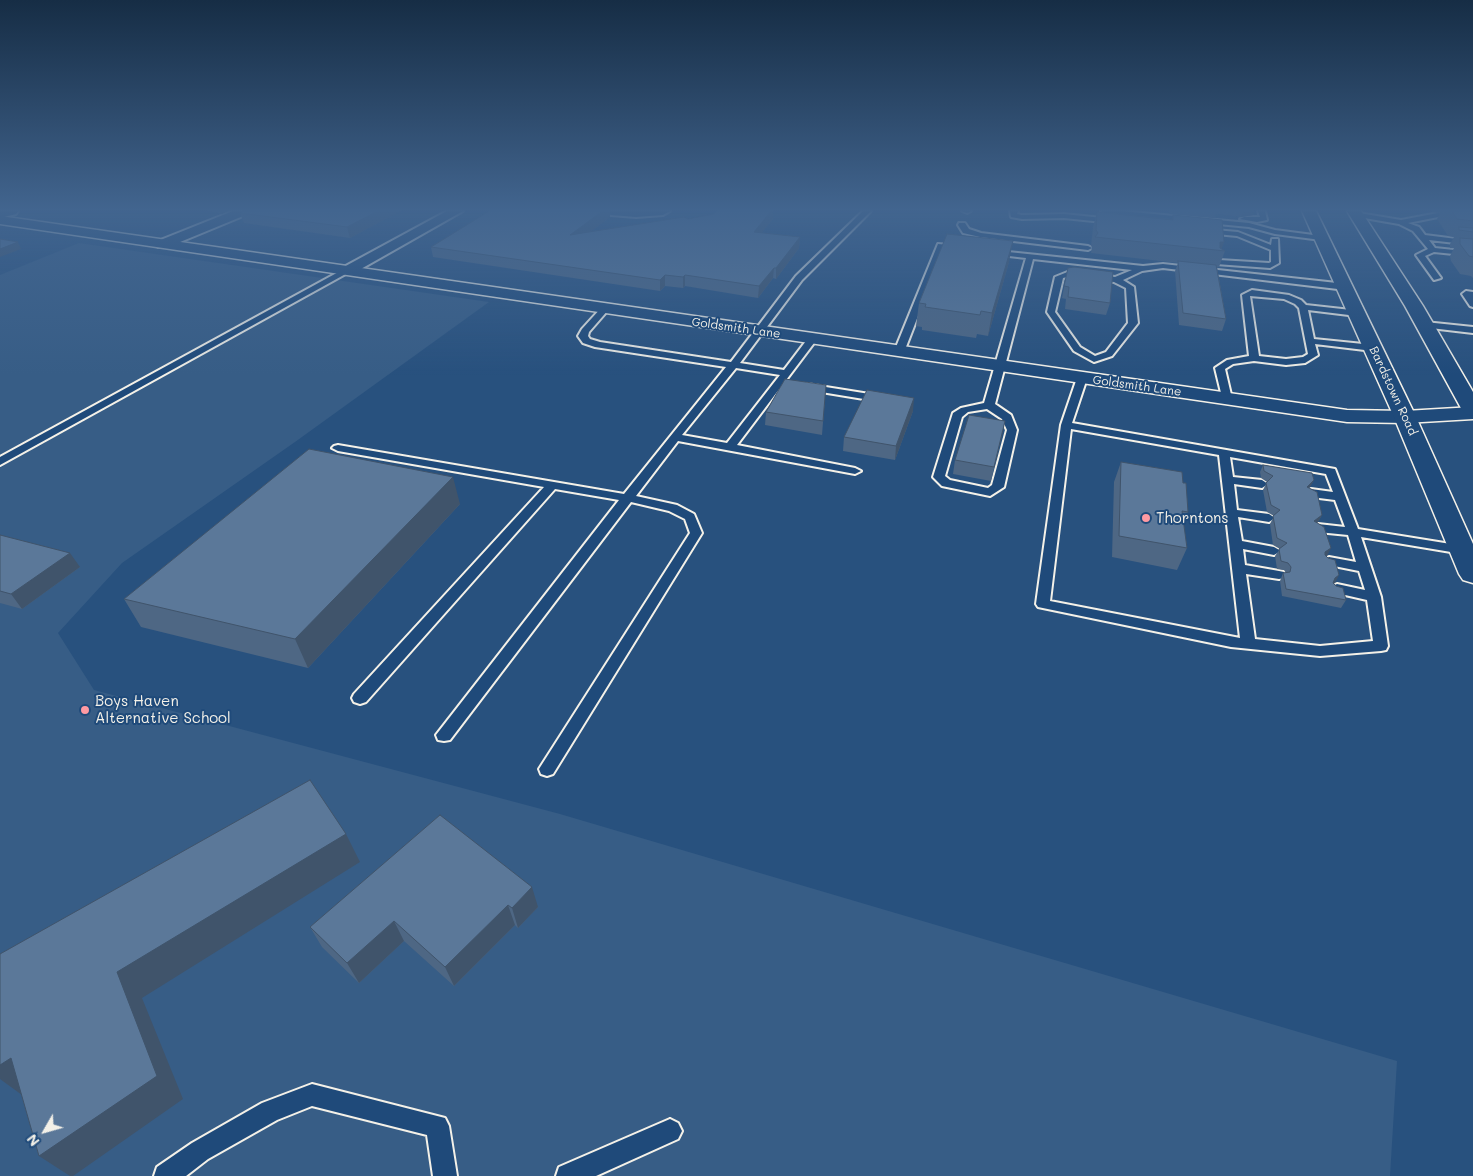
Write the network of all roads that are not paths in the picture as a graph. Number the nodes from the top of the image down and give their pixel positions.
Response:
1 (312, 266) edge
2 (356, 266) edge
3 (811, 266) edge
4 (933, 266) edge
5 (1027, 266) edge
6 (1061, 266) edge
7 (1119, 266) edge
8 (1336, 266) edge
9 (1386, 266) edge
10 (1428, 266) edge
11 (1140, 268) junction
12 (347, 271) junction
13 (1059, 277) junction
14 (1437, 278) dead end
15 (1116, 280) junction
16 (1346, 287) junction
17 (1473, 295) edge
18 (1473, 304) edge
19 (1303, 307) junction
20 (605, 309) junction
21 (1357, 313) junction
22 (1425, 325) junction
23 (1473, 330) edge
24 (760, 332) junction
25 (812, 339) junction
26 (1310, 341) junction
27 (1372, 348) junction
28 (899, 352) junction
29 (1254, 358) junction
30 (1094, 359) junction
31 (733, 365) junction
32 (1000, 366) junction
33 (1087, 379) junction
34 (788, 381) junction
35 (1227, 399) junction
36 (895, 402) edge
37 (990, 405) junction
38 (1473, 411) edge
39 (1405, 417) junction
40 (1066, 425) junction
41 (675, 437) junction
42 (730, 447) junction
43 (338, 448) dead end
44 (1224, 452) junction
45 (0, 462) edge
46 (855, 471) dead end
47 (1228, 480) junction
48 (1262, 484) dead end
49 (552, 485) junction
50 (1312, 492) edge
51 (1341, 497) junction
52 (628, 498) junction
53 (1232, 513) junction
54 (1269, 518) dead end
55 (1318, 528) edge
56 (1353, 532) junction
57 (1236, 544) junction
58 (1463, 550) junction
59 (1274, 551) dead end
60 (1329, 561) edge
61 (1239, 568) junction
62 (1365, 568) junction
63 (1473, 574) edge
64 (1279, 576) dead end
65 (1337, 589) edge
66 (1374, 597) junction
67 (1248, 644) junction
68 (360, 698) dead end
69 (444, 735) dead end
70 (547, 769) dead end
71 (670, 1131) dead end
72 (166, 1176) edge
73 (445, 1176) edge
74 (568, 1176) edge

1 - 12 street, Goldsmith Lane
2 - 12 street
3 - 24 lane
4 - 28 lane
5 - 32 lane
6 - 13 lane
7 - 11 lane
8 - 16 street, Bardstown Road
9 - 22 street
10 - 14 lane
11 - 15 lane
11 - 16 lane
12 - 20 street, Goldsmith Lane
12 - 45 lane
13 - 15 lane
13 - 30 lane
15 - 30 lane
16 - 21 street, Bardstown Road
17 - 18 lane
19 - 21 lane
19 - 26 lane
19 - 29 lane
20 - 24 street, Goldsmith Lane
20 - 31 lane
21 - 27 street, Bardstown Road
22 - 23 lane
22 - 38 street
24 - 25 street, Goldsmith Lane
24 - 31 lane
25 - 28 street, Goldsmith Lane
25 - 34 lane
26 - 27 lane
26 - 29 lane
27 - 39 street, Bardstown Road
28 - 32 street, Goldsmith Lane
29 - 35 lane
30 - 33 lane
31 - 34 lane
31 - 41 lane
32 - 33 street, Goldsmith Lane
32 - 37 lane
33 - 35 street, Goldsmith Lane
33 - 40 lane
34 - 36 lane
34 - 42 lane
35 - 39 street, Goldsmith Lane
37 - 37 lane
38 - 39 street, Goldsmith Lane
39 - 58 street, Bardstown Road
40 - 44 lane
40 - 67 lane
41 - 42 lane
41 - 52 lane
42 - 46 lane
43 - 49 lane
44 - 47 lane
44 - 51 lane
47 - 48 lane
47 - 53 lane
49 - 52 lane
49 - 68 lane
50 - 51 lane
51 - 56 lane
52 - 69 lane
52 - 70 lane
53 - 54 lane
53 - 57 lane
55 - 56 lane
56 - 58 lane
56 - 62 lane
57 - 59 lane
57 - 61 lane
58 - 63 street, Bardstown Road
60 - 62 lane
61 - 64 lane
61 - 67 lane
62 - 66 lane
65 - 66 lane
66 - 67 lane
71 - 74 lane
72 - 73 lane

